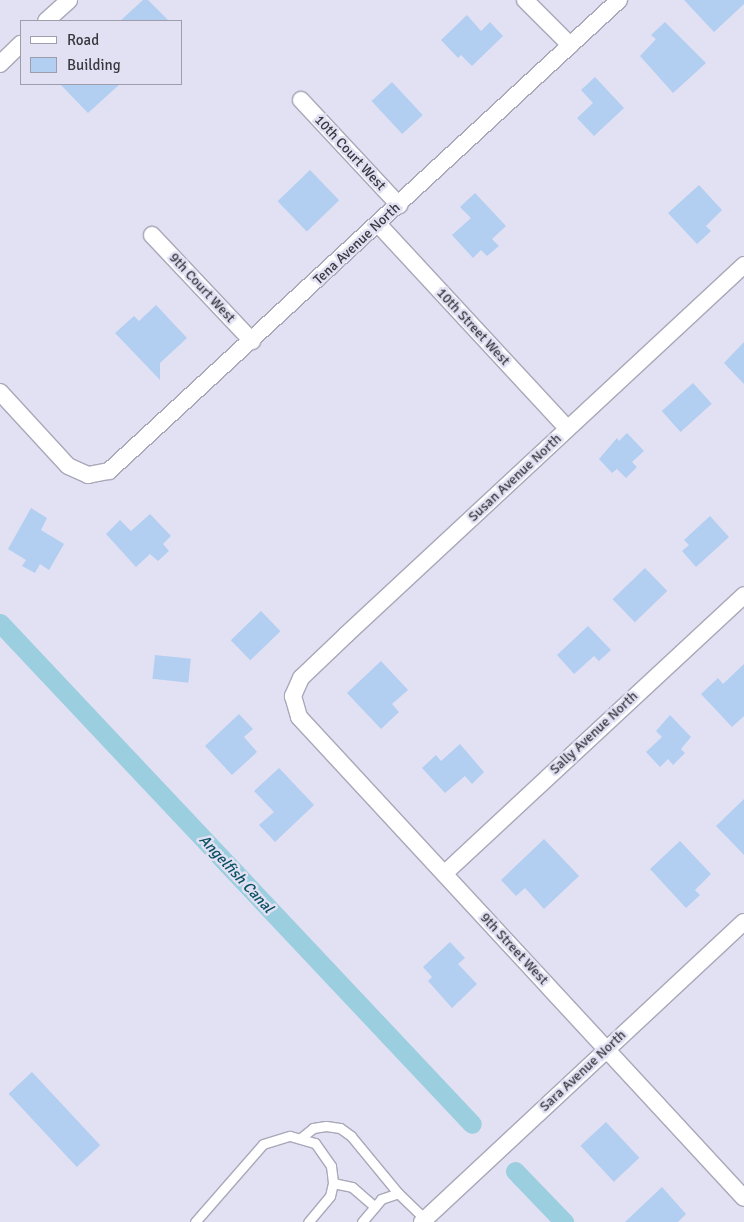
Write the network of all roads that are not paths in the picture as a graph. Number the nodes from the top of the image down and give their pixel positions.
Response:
1 (69, 0) edge
2 (525, 0) edge
3 (619, 0) edge
4 (47, 20) edge
5 (20, 45) edge
6 (570, 45) junction
7 (0, 64) edge
8 (301, 100) dead end
9 (399, 205) junction
10 (379, 224) junction
11 (152, 234) dead end
12 (744, 265) edge
13 (252, 341) junction
14 (0, 392) edge
15 (567, 428) junction
16 (744, 594) edge
17 (293, 696) joint
18 (445, 873) junction
19 (744, 922) edge
20 (608, 1048) junction
21 (302, 1137) junction
22 (333, 1183) junction
23 (398, 1193) junction
24 (744, 1198) edge
25 (375, 1206) junction
26 (423, 1220) edge
27 (194, 1222) edge
28 (308, 1222) edge
29 (362, 1222) edge

1 - 4 street
2 - 6 street
3 - 6 street, Tena Avenue North
5 - 7 street
6 - 9 street, Tena Avenue North
8 - 9 street, 10th Court West
9 - 10 street, Tena Avenue North
10 - 13 street, Tena Avenue North
10 - 15 street, 10th Street West
11 - 13 street, 9th Court West
12 - 15 street, Susan Avenue North
13 - 14 street, Tena Avenue North
15 - 17 street, Susan Avenue North
16 - 18 street, Sally Avenue North
17 - 18 street, 9th Street West
18 - 20 street, 9th Street West
19 - 20 street, Sara Avenue North
20 - 24 street, 9th Street West
20 - 26 street, Sara Avenue North
21 - 22 lane
21 - 23 lane
21 - 27 lane
22 - 25 lane
22 - 28 lane
23 - 25 lane
23 - 26 lane
25 - 29 lane

